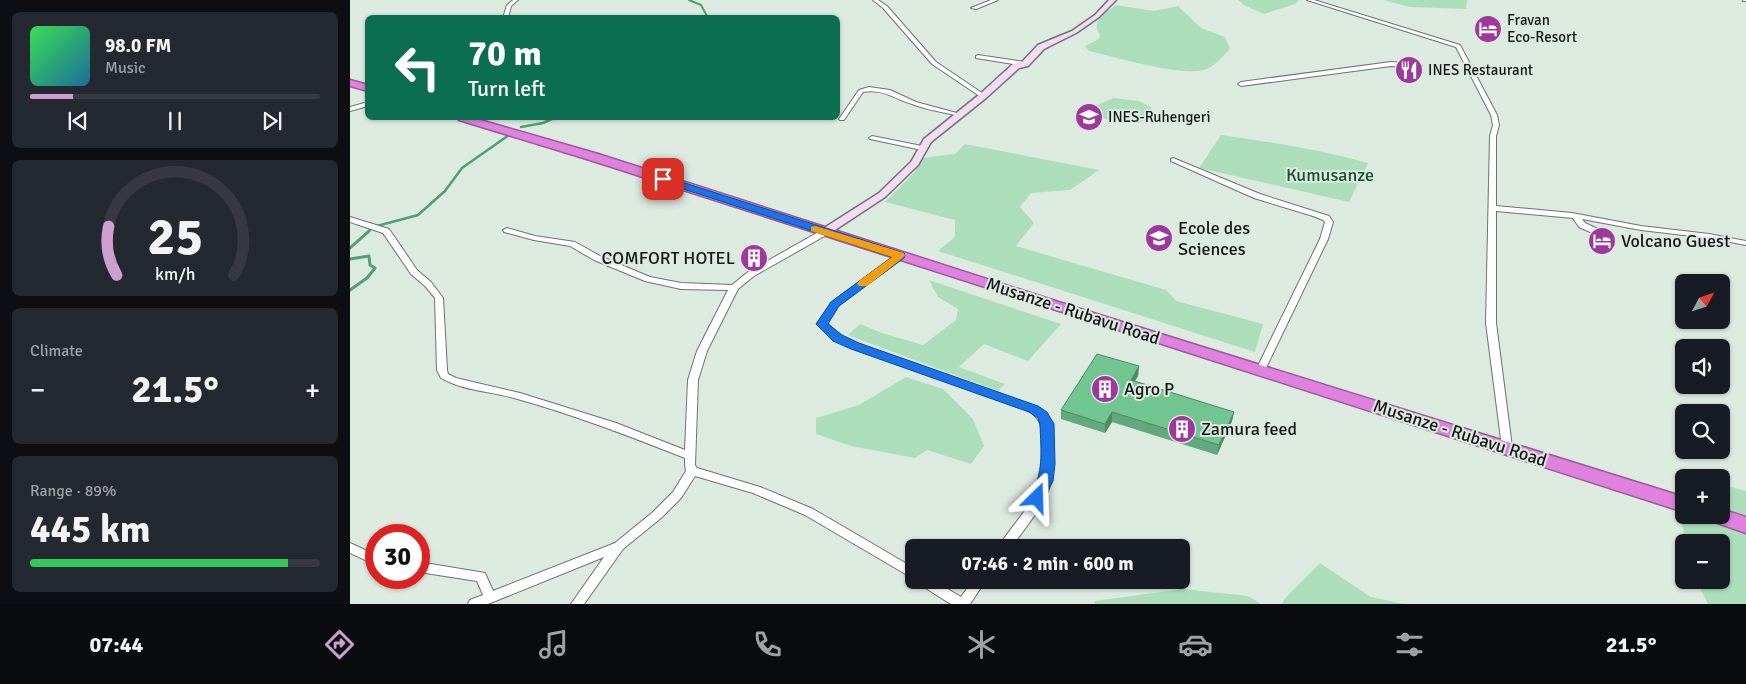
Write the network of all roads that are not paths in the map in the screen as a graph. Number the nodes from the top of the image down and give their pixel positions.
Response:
1 (516, 0) edge
2 (875, 0) edge
3 (996, 0) edge
4 (1113, 0) edge
5 (1309, 0) edge
6 (974, 8) dead end
7 (506, 15) edge
8 (978, 57) dead end
9 (1025, 64) junction
10 (1419, 66) edge
11 (350, 83) edge
12 (1241, 84) dead end
13 (365, 87) edge
14 (984, 96) junction
15 (365, 105) edge
16 (350, 108) edge
17 (961, 115) junction
18 (842, 119) dead end
19 (470, 120) edge
20 (872, 138) dead end
21 (922, 148) junction
22 (1173, 160) dead end
23 (1492, 208) junction
24 (1576, 216) junction
25 (350, 219) edge
26 (507, 230) dead end
27 (825, 232) junction
28 (1601, 243) dead end
29 (1746, 243) edge
30 (900, 256) junction
31 (734, 288) junction
32 (1261, 370) junction
33 (1507, 448) junction
34 (691, 456) junction
35 (692, 471) junction
36 (1675, 502) edge
37 (1730, 520) edge
38 (1746, 525) edge
39 (1010, 539) edge
40 (619, 546) junction
41 (350, 548) edge
42 (365, 555) edge
43 (430, 569) edge
44 (905, 569) edge
45 (938, 589) edge
46 (973, 589) edge
47 (490, 597) junction
48 (474, 604) edge
49 (577, 604) edge
50 (962, 604) edge

1 - 7 street
2 - 14 street
3 - 6 street
4 - 9 main road
5 - 23 street
8 - 9 street
9 - 14 main road
10 - 12 street
11 - 13 highway
14 - 17 main road
15 - 16 street
17 - 18 street
17 - 21 main road
19 - 27 highway, Musanze - Rubavu Road
20 - 21 street
21 - 27 main road
22 - 32 street
23 - 24 street
23 - 33 street
24 - 28 street
24 - 29 street
25 - 34 street
26 - 31 street
27 - 30 highway, Musanze - Rubavu Road
27 - 31 street
30 - 32 highway, Musanze - Rubavu Road
30 - 39 street
31 - 34 street
32 - 33 highway, Musanze - Rubavu Road
33 - 36 highway, Musanze - Rubavu Road
34 - 35 street
35 - 40 street
35 - 44 street
37 - 38 highway
40 - 47 street
40 - 49 street
41 - 42 street
43 - 47 street
45 - 50 street
46 - 50 street
47 - 48 street

